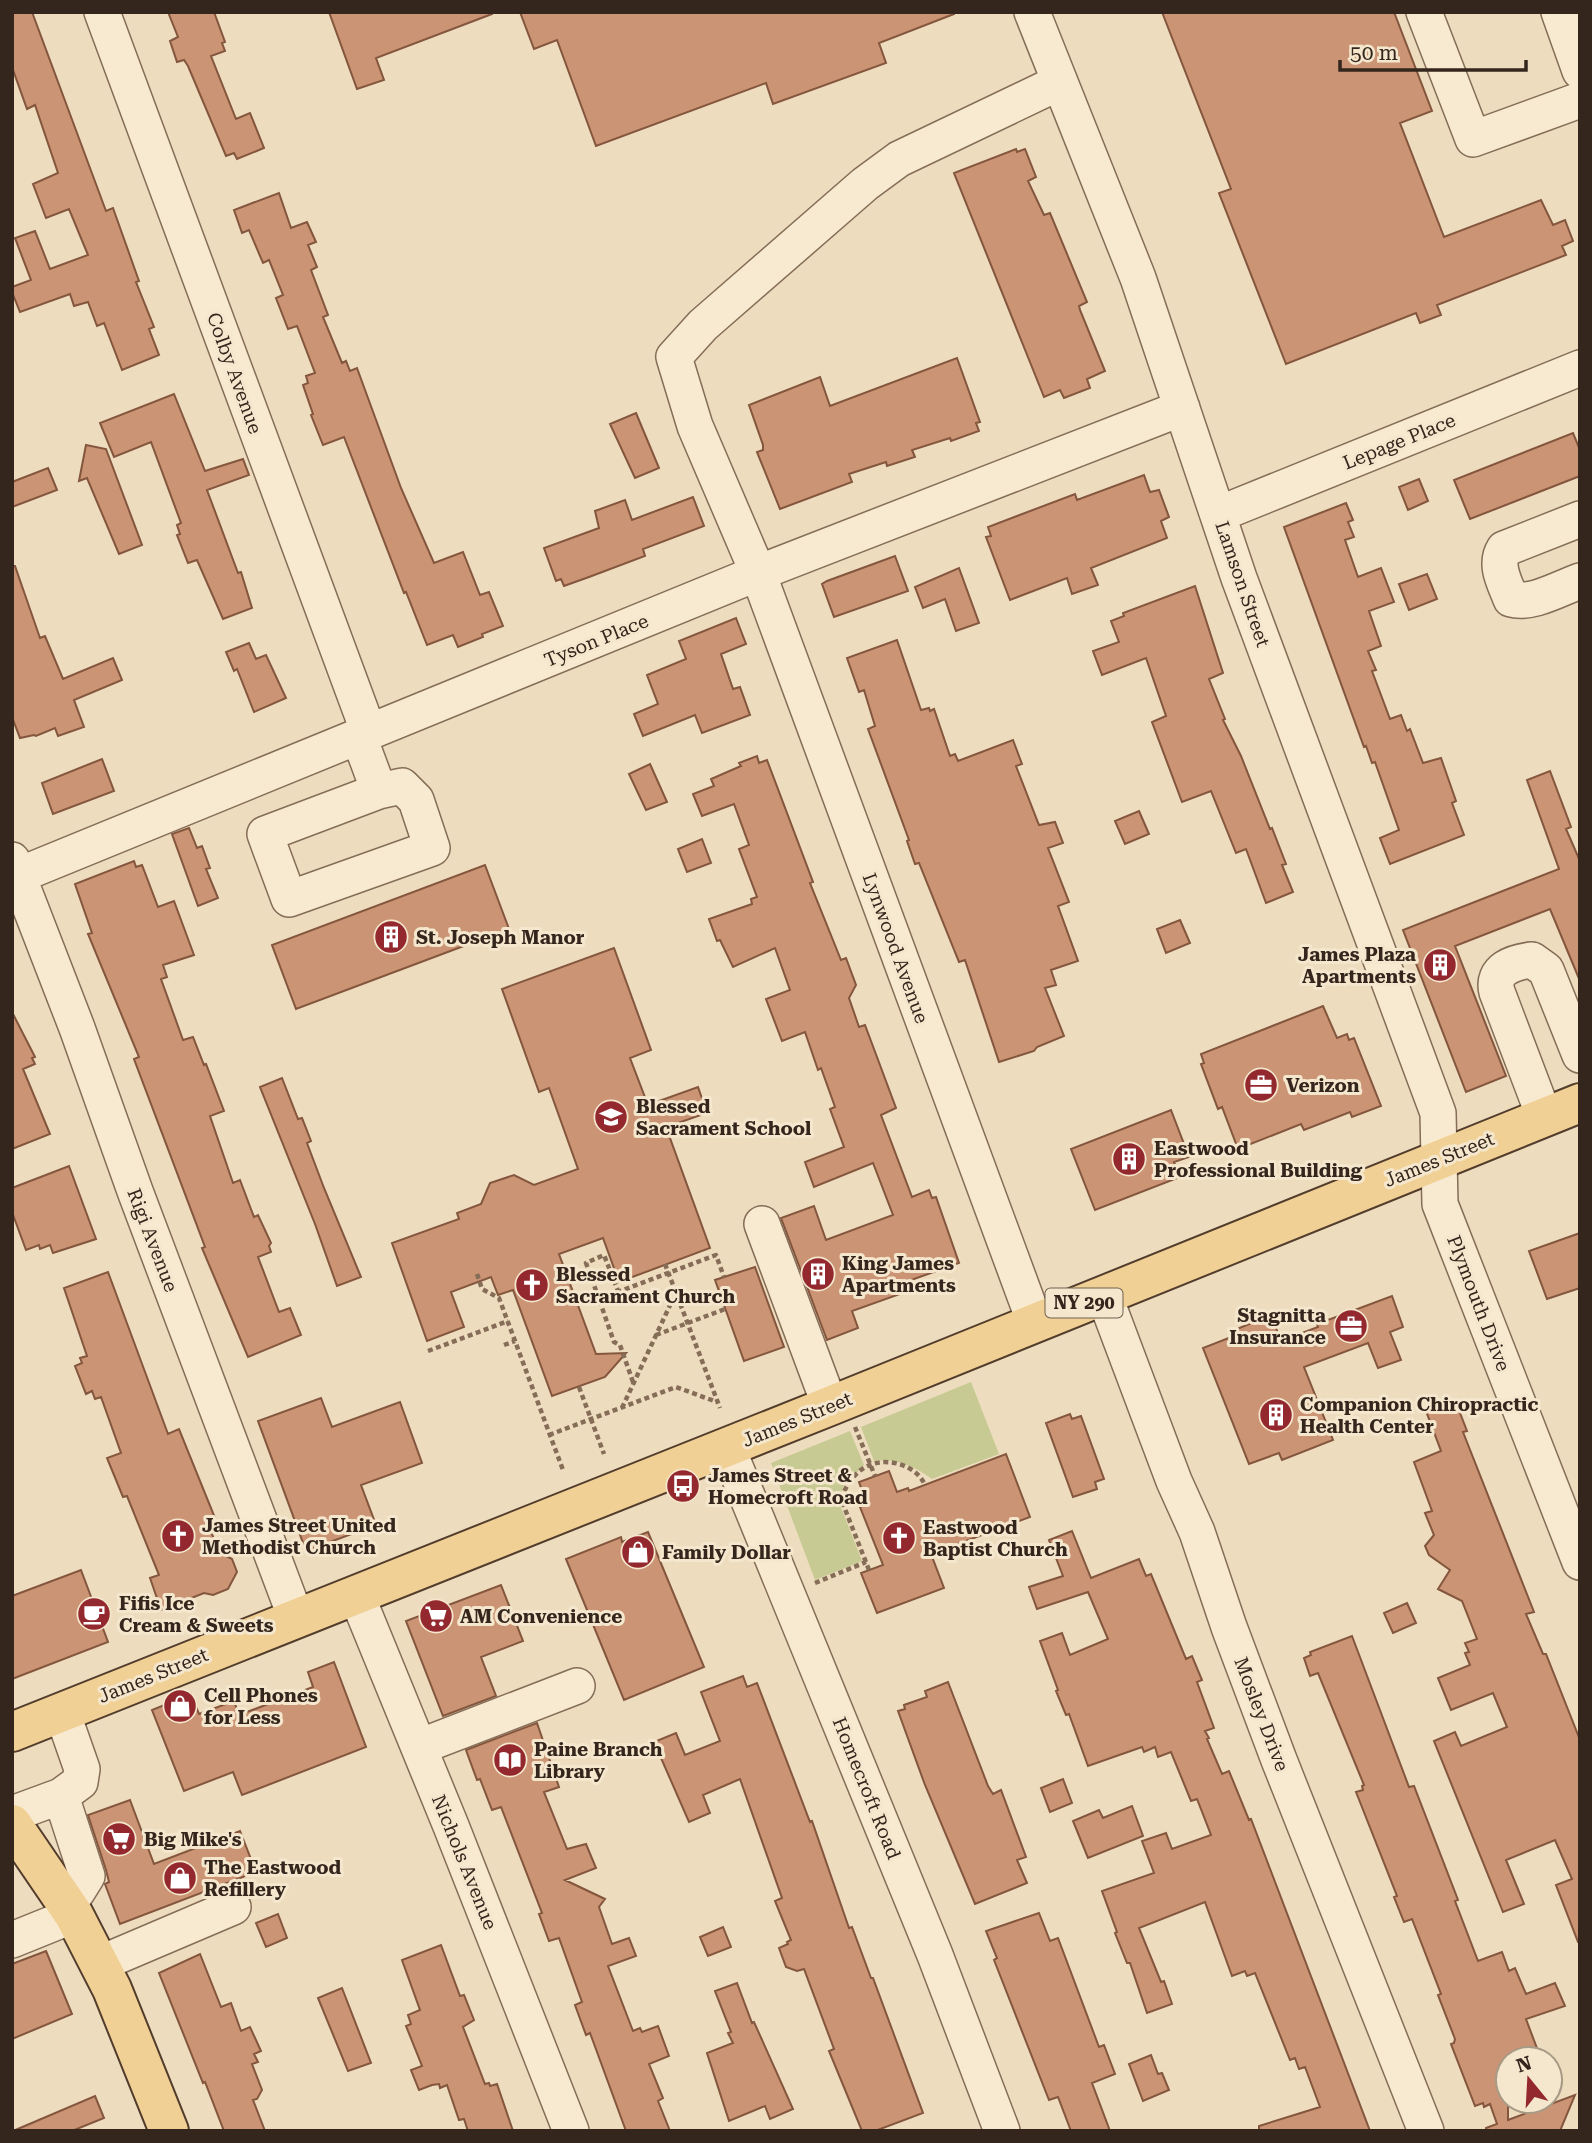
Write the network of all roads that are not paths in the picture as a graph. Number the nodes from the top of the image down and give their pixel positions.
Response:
1 (102, 12) edge
2 (1032, 12) edge
3 (1424, 12) edge
4 (1559, 12) edge
5 (1580, 71) edge
6 (1060, 82) junction
7 (1580, 100) edge
8 (1580, 368) edge
9 (1182, 408) junction
10 (1219, 514) junction
11 (1580, 519) edge
12 (758, 573) junction
13 (1580, 581) edge
14 (364, 735) junction
15 (379, 790) dead end
16 (14, 872) edge
17 (1580, 1055) edge
18 (1580, 1103) edge
19 (1544, 1116) junction
20 (1440, 1159) junction
21 (762, 1224) dead end
22 (1104, 1295) junction
23 (1035, 1323) junction
24 (843, 1416) junction
25 (727, 1447) junction
26 (1580, 1562) edge
27 (356, 1594) junction
28 (296, 1618) junction
29 (577, 1686) dead end
30 (62, 1712) junction
31 (12, 1732) edge
32 (419, 1748) junction
33 (61, 1796) junction
34 (12, 1814) edge
35 (12, 1825) edge
36 (68, 1906) junction
37 (233, 1907) dead end
38 (12, 1940) edge
39 (99, 1964) junction
40 (169, 2131) edge
41 (571, 2131) edge
42 (1002, 2131) edge
43 (1426, 2131) edge

1 - 14 street, Colby Avenue
2 - 6 street, Lamson Street
3 - 7 street
4 - 5 street
6 - 9 street, Lamson Street
6 - 12 street, Lynwood Avenue
8 - 10 street, Lepage Place
9 - 10 street, Lamson Street
9 - 12 street, Tyson Place
10 - 20 street, Lamson Street
11 - 13 street
12 - 14 street, Tyson Place
12 - 23 street, Lynwood Avenue
14 - 15 street, Colby Avenue
14 - 16 street, Tyson Place
16 - 28 street, Rigi Avenue
17 - 19 street
18 - 19 main road, James Street / NY 290
19 - 20 main road, James Street / NY 290
20 - 22 main road, James Street / NY 290
20 - 26 street, Plymouth Drive
21 - 24 street
22 - 23 main road, James Street / NY 290
22 - 43 street, Mosley Drive
23 - 24 main road, James Street / NY 290
24 - 25 main road, James Street / NY 290
25 - 27 main road, James Street / NY 290
25 - 42 street, Homecroft Road
27 - 28 main road, James Street / NY 290
27 - 32 street, Nichols Avenue
28 - 30 main road, James Street / NY 290
29 - 32 street
30 - 31 main road, James Street / NY 290
30 - 33 street
32 - 41 street, Nichols Avenue
33 - 34 street
33 - 36 street
35 - 36 main road
36 - 38 street
36 - 39 main road
37 - 39 street
39 - 40 main road

